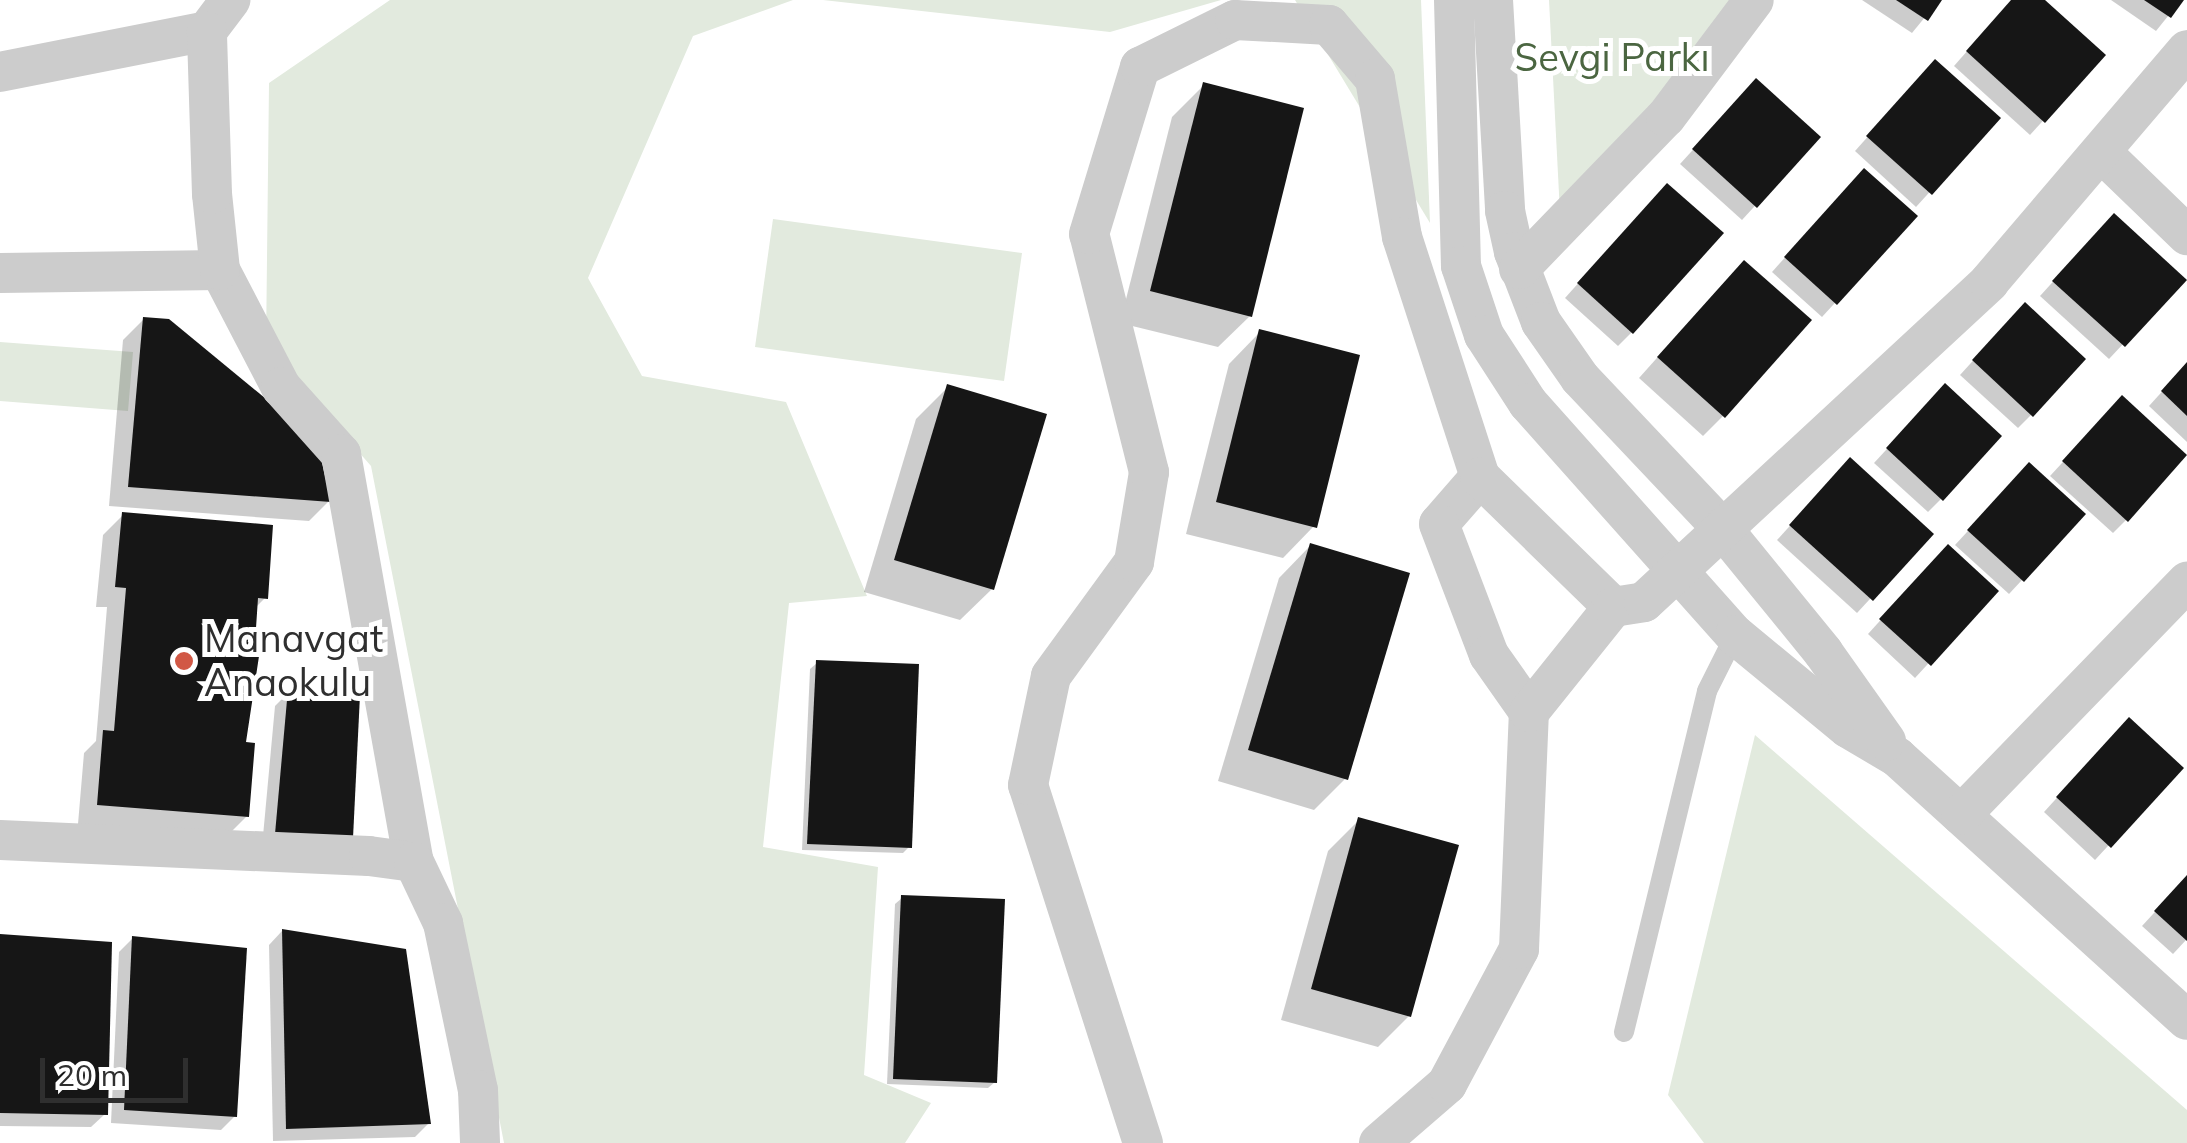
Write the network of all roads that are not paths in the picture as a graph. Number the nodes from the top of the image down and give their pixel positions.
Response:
1 (1454, 0) edge
2 (1493, 0) edge
3 (1754, 0) edge
4 (219, 16) edge
5 (2187, 50) edge
6 (0, 72) edge
7 (2100, 152) junction
8 (2187, 235) edge
9 (220, 270) junction
10 (1519, 270) junction
11 (0, 273) edge
12 (1480, 477) junction
13 (1722, 528) junction
14 (1678, 569) junction
15 (2187, 582) edge
16 (1613, 607) junction
17 (1735, 635) junction
18 (1529, 712) junction
19 (1898, 757) junction
20 (1961, 814) junction
21 (0, 840) edge
22 (414, 862) junction
23 (2187, 1020) edge
24 (1624, 1032) dead end
25 (480, 1143) edge
26 (1142, 1143) edge
27 (1378, 1143) edge

1 - 14 street
2 - 10 street
3 - 10 street
4 - 6 street
4 - 9 street
5 - 7 street
7 - 8 street
7 - 13 street
9 - 11 street
9 - 22 street
10 - 13 street
12 - 16 street
12 - 18 street
12 - 26 street
13 - 14 street
13 - 19 street
14 - 16 street
14 - 17 street
15 - 20 street
16 - 18 street
17 - 19 street
17 - 24 lane
18 - 27 street
19 - 20 street
20 - 23 street
21 - 22 street
22 - 25 street

